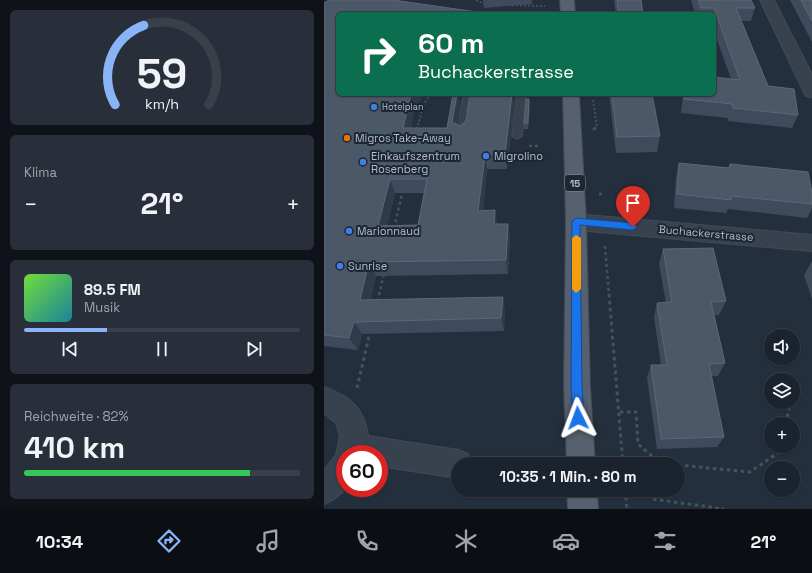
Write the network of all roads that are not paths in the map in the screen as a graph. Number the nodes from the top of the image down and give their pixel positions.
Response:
1 (567, 0) edge
2 (767, 0) edge
3 (568, 12) edge
4 (812, 92) edge
5 (521, 96) edge
6 (571, 96) edge
7 (468, 97) edge
8 (462, 136) edge
9 (517, 136) dead end
10 (576, 222) junction
11 (812, 243) edge
12 (324, 400) edge
13 (352, 445) edge
14 (581, 457) edge
15 (388, 459) edge
16 (451, 463) edge
17 (336, 478) edge
18 (324, 489) edge
19 (582, 497) edge
20 (583, 509) edge

1 - 3 main road
2 - 4 street
5 - 9 lane
6 - 10 main road, 15
7 - 8 lane
10 - 11 street, Buchackerstrasse
10 - 14 main road, 15
12 - 13 street
15 - 16 street
17 - 18 street
19 - 20 main road

